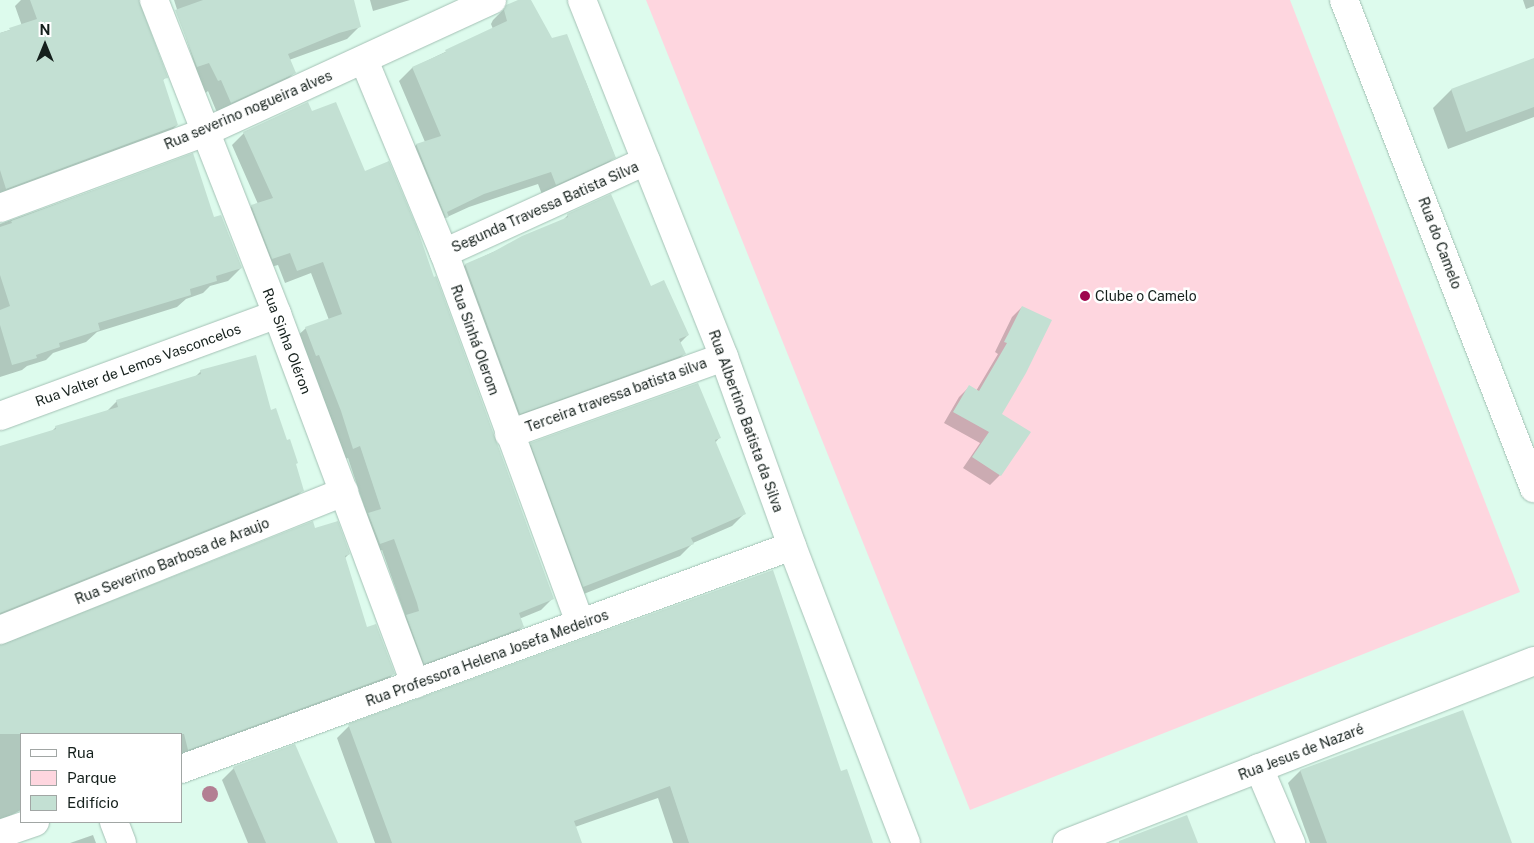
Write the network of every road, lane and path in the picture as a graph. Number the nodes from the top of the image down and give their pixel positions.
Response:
1 (154, 0) edge
2 (492, 0) edge
3 (582, 0) edge
4 (1344, 0) edge
5 (364, 60) junction
6 (205, 132) junction
7 (646, 161) junction
8 (0, 208) edge
9 (444, 253) junction
10 (277, 314) junction
11 (724, 357) junction
12 (0, 416) edge
13 (509, 434) junction
14 (1534, 488) edge
15 (344, 492) junction
16 (792, 546) junction
17 (580, 624) junction
18 (0, 630) edge
19 (1534, 661) edge
20 (416, 684) junction
21 (1259, 768) junction
22 (182, 769) edge
23 (32, 823) edge
24 (114, 823) edge
25 (0, 834) edge
26 (122, 843) edge
27 (906, 843) edge
28 (1067, 843) edge
29 (1291, 843) edge

1 - 6 street, Rua Sinha Oléron
2 - 5 street, Rua severino nogueira alves
3 - 7 street, Rua Albertino Batista da Silva
4 - 14 street, Rua do Camelo
5 - 6 street, Rua severino nogueira alves
5 - 9 street, Rua Sinhá Olerom
6 - 8 street, Rua severino nogueira alves
6 - 10 street, Rua Sinha Oléron
7 - 9 street, Segunda Travessa Batista Silva
7 - 11 street, Rua Albertino Batista da Silva
9 - 13 street, Rua Sinhá Olerom
10 - 12 street, Rua Valter de Lemos Vasconcelos
10 - 15 street, Rua Sinha Oléron
11 - 13 street, Terceira travessa batista silva
11 - 16 street, Rua Albertino Batista da Silva
13 - 17 street, Rua Sinhá Olerom
15 - 18 street, Rua Severino Barbosa de Araujo
15 - 20 street, Rua Sinha Oléron
16 - 17 street, Rua Professora Helena Josefa Medeiros
16 - 27 street, Rua Albertino Batista da Silva
17 - 20 street, Rua Professora Helena Josefa Medeiros
19 - 21 street, Rua Jesus de Nazaré
20 - 22 street, Rua Professora Helena Josefa Medeiros
21 - 28 street, Rua Jesus de Nazaré
21 - 29 street
23 - 25 street
24 - 26 street

